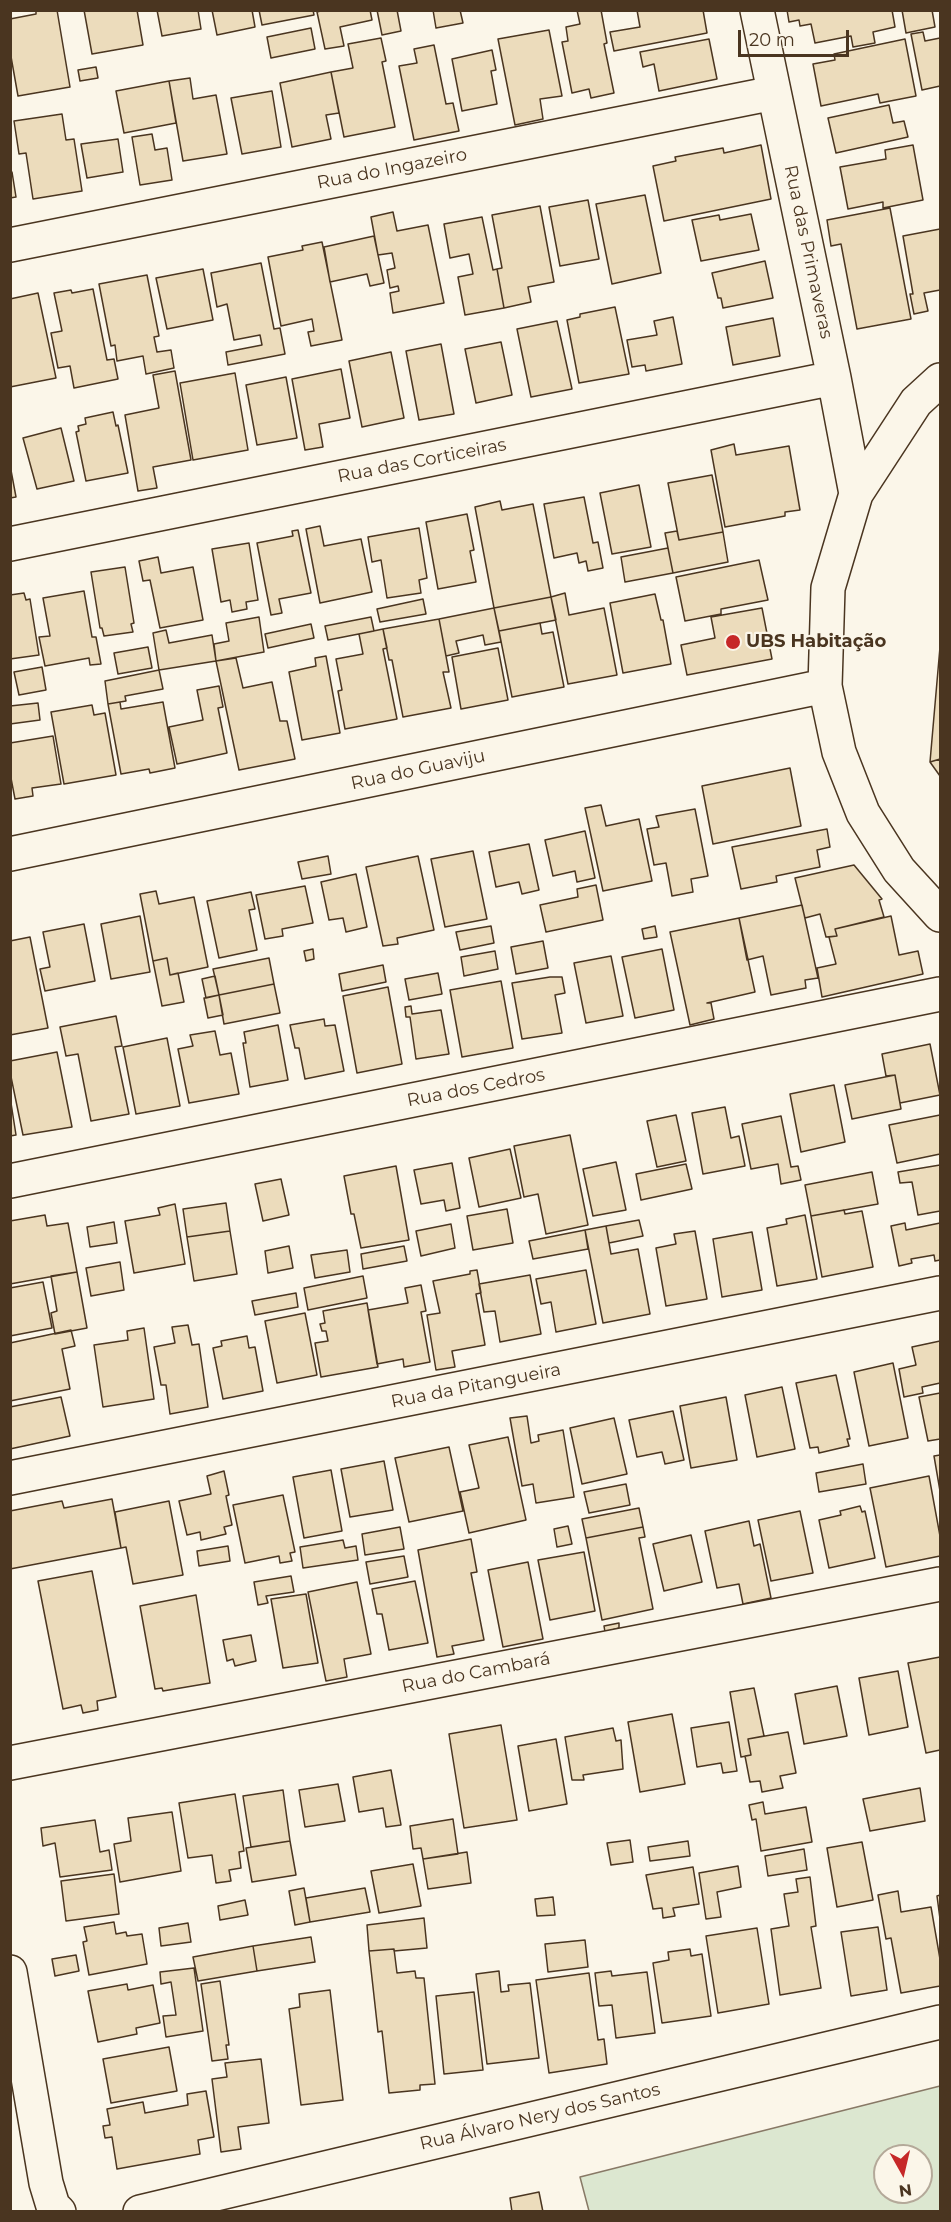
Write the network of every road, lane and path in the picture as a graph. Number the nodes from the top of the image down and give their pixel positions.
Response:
1 (757, 10) edge
2 (774, 93) junction
3 (10, 245) edge
4 (834, 378) junction
5 (940, 380) edge
6 (856, 494) junction
7 (10, 544) edge
8 (825, 686) junction
9 (10, 854) edge
10 (940, 915) edge
11 (940, 994) edge
12 (10, 1181) edge
13 (940, 1293) edge
14 (10, 1478) edge
15 (940, 1584) edge
16 (10, 1763) edge
17 (10, 1972) edge
18 (940, 2022) edge
19 (59, 2211) edge
20 (140, 2211) edge

1 - 2 street, Rua das Primaveras
2 - 3 street, Rua do Ingazeiro
2 - 4 street, Rua das Primaveras
4 - 6 street, Rua das Primaveras
4 - 7 street, Rua das Corticeiras
5 - 6 street
6 - 8 street
8 - 9 street, Rua do Guaviju
8 - 10 street
11 - 12 street, Rua dos Cedros
13 - 14 street, Rua da Pitangueira
15 - 16 street, Rua do Cambará
17 - 19 street
18 - 20 street, Rua Álvaro Nery dos Santos

